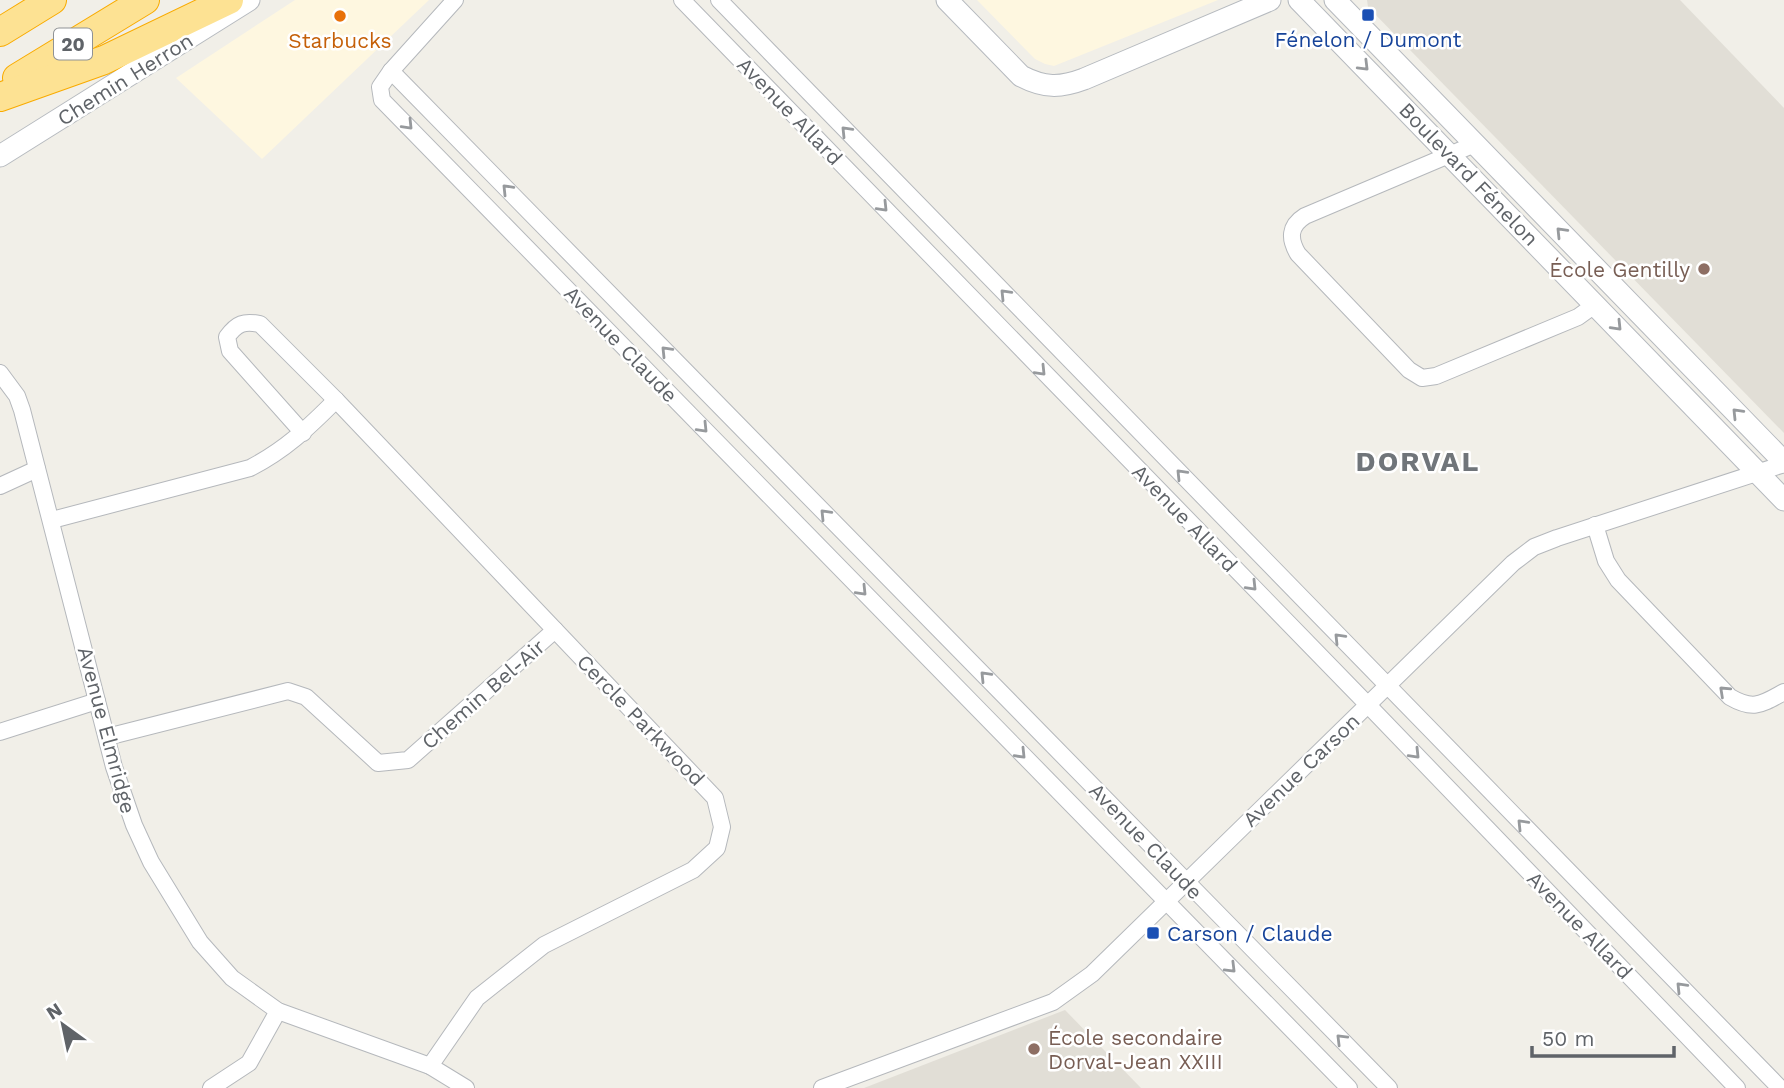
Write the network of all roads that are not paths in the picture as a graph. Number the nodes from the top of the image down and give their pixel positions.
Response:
1 (25, 0) edge
2 (52, 0) edge
3 (145, 0) edge
4 (229, 0) edge
5 (249, 0) edge
6 (455, 0) edge
7 (682, 0) edge
8 (719, 0) edge
9 (947, 0) edge
10 (1270, 0) edge
11 (1299, 0) edge
12 (1335, 0) edge
13 (0, 19) edge
14 (0, 32) edge
15 (391, 71) junction
16 (0, 89) edge
17 (0, 97) edge
18 (1475, 144) junction
19 (1450, 154) junction
20 (0, 156) edge
21 (873, 158) junction
22 (853, 176) junction
23 (1596, 304) junction
24 (0, 373) edge
25 (335, 400) junction
26 (1120, 411) junction
27 (1100, 431) junction
28 (303, 433) junction
29 (1784, 463) edge
30 (37, 469) junction
31 (1758, 472) junction
32 (0, 486) edge
33 (1784, 500) edge
34 (52, 520) junction
35 (1595, 525) junction
36 (903, 593) junction
37 (883, 612) junction
38 (555, 630) junction
39 (1387, 687) junction
40 (1784, 692) edge
41 (97, 701) junction
42 (1368, 705) junction
43 (0, 732) edge
44 (107, 737) junction
45 (1187, 882) junction
46 (1166, 902) junction
47 (278, 1011) junction
48 (1710, 1016) junction
49 (1688, 1037) junction
50 (430, 1066) junction
51 (211, 1088) edge
52 (467, 1088) edge
53 (822, 1088) edge
54 (1349, 1088) edge
55 (1389, 1088) edge
56 (1737, 1088) edge
57 (1780, 1088) edge

1 - 13 highway
2 - 14 highway, 20
3 - 16 highway, 20
4 - 17 highway
5 - 20 street, Chemin Herron
6 - 15 street
7 - 22 street, Avenue Allard
21 -> 8 street, Avenue Allard
9 - 10 street
11 -> 19 street, Boulevard Fénelon
12 - 18 street, Boulevard Fénelon
36 -> 15 street, Avenue Claude
15 -> 37 street, Avenue Claude
18 - 19 street
29 -> 18 street, Boulevard Fénelon
19 - 23 street, Boulevard Fénelon
19 - 23 street
21 - 22 street
26 -> 21 street, Avenue Allard
22 -> 27 street, Avenue Allard
23 -> 31 street, Boulevard Fénelon
24 - 30 street, Avenue Elmridge
25 - 28 street
25 - 28 street, Cercle Parkwood
25 - 38 street, Cercle Parkwood
26 - 27 street
39 -> 26 street, Avenue Allard
27 -> 42 street, Avenue Allard
28 - 34 street
29 - 31 street, Avenue Carson
30 - 32 street
30 - 34 street, Avenue Elmridge
31 - 33 street, Boulevard Fénelon
31 - 35 street, Avenue Carson
34 - 41 street, Avenue Elmridge
35 - 39 street, Avenue Carson
40 -> 35 street
36 - 37 street
45 -> 36 street, Avenue Claude
37 -> 46 street, Avenue Claude
38 - 44 street, Chemin Bel-Air
38 - 50 street, Cercle Parkwood
39 - 42 street, Avenue Carson
48 -> 39 street, Avenue Allard
41 - 43 street
41 - 44 street, Avenue Elmridge
42 - 45 street, Avenue Carson
42 -> 49 street, Avenue Allard
44 - 47 street, Avenue Elmridge
45 - 46 street, Avenue Carson
55 -> 45 street, Avenue Claude
46 - 53 street, Avenue Carson
46 -> 54 street, Avenue Claude
47 - 50 street, Avenue Elmridge
47 - 51 street
48 - 49 street
48 - 57 street, Avenue Allard
49 - 56 street, Avenue Allard
50 - 52 street, Avenue Elmridge

